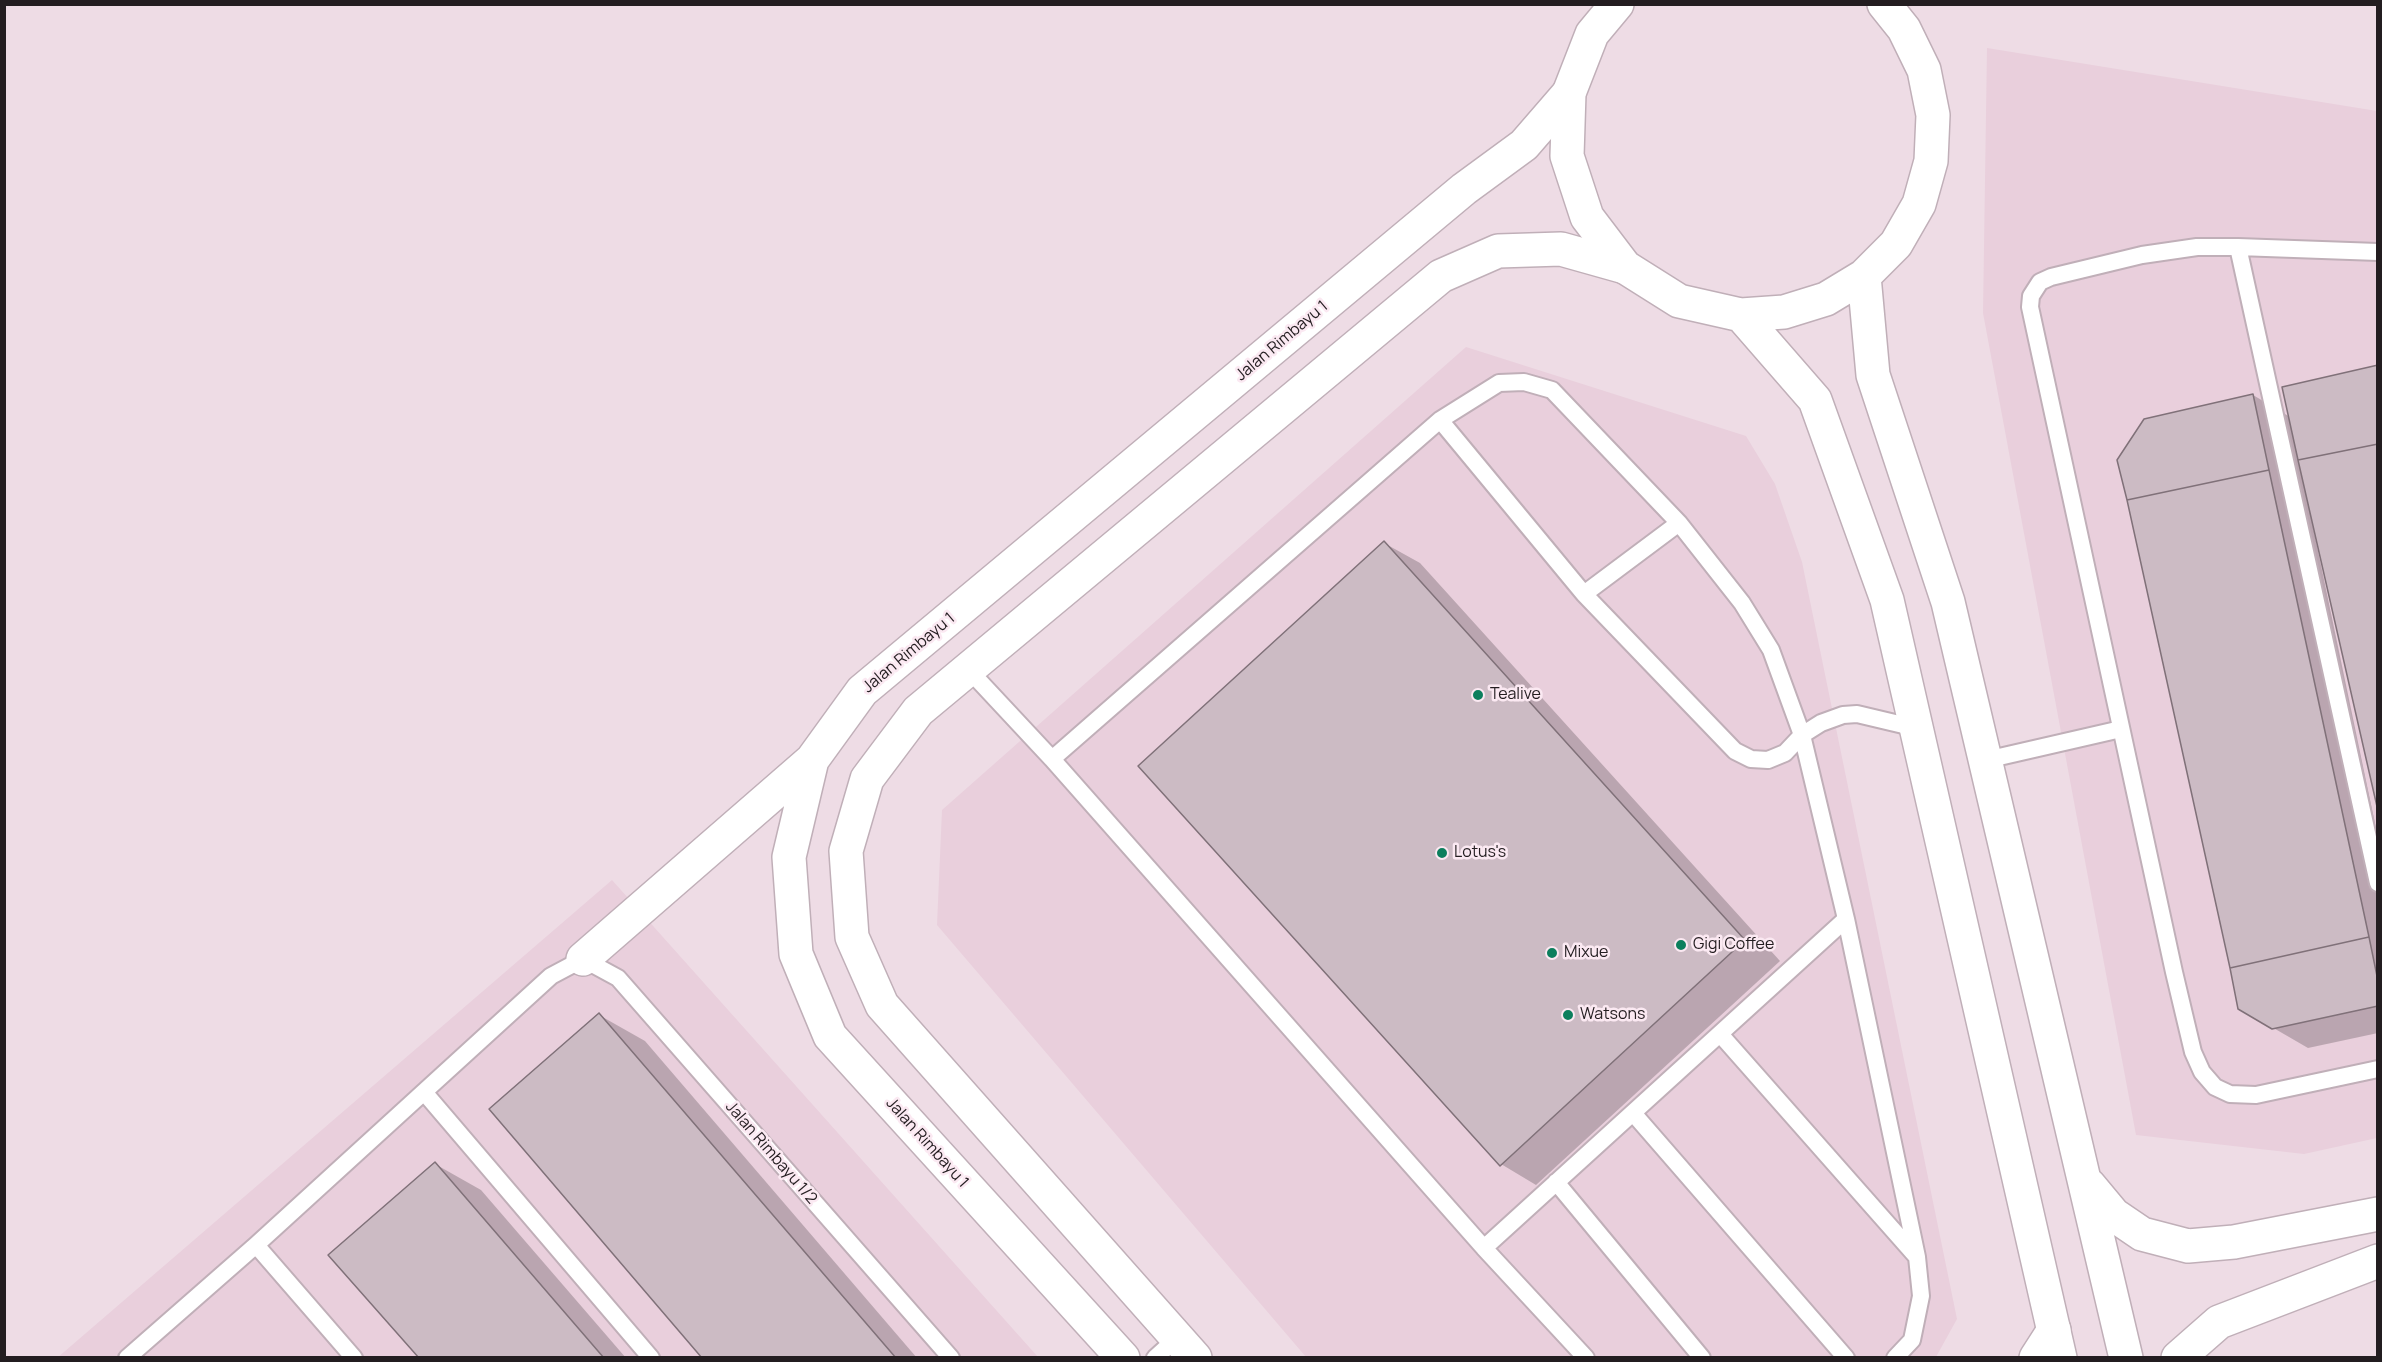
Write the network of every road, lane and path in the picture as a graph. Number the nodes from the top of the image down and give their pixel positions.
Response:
1 (1617, 4) edge
2 (1884, 4) edge
3 (1569, 93) junction
4 (2238, 247) junction
5 (2378, 252) edge
6 (1625, 267) junction
7 (1864, 276) junction
8 (1741, 315) junction
9 (1440, 420) junction
10 (1679, 524) junction
11 (1584, 594) junction
12 (968, 669) junction
13 (1916, 728) junction
14 (2121, 729) junction
15 (1802, 735) junction
16 (1052, 759) junction
17 (812, 760) junction
18 (1986, 760) junction
19 (2378, 883) edge
20 (1846, 919) junction
21 (583, 959) junction
22 (1720, 1034) junction
23 (2378, 1069) edge
24 (424, 1092) junction
25 (1633, 1113) junction
26 (1556, 1182) junction
27 (2086, 1182) junction
28 (2378, 1214) edge
29 (256, 1245) junction
30 (1484, 1248) junction
31 (1917, 1257) junction
32 (2378, 1261) edge
33 (2057, 1344) edge
34 (1176, 1351) edge
35 (2121, 1357) edge
36 (127, 1358) edge
37 (354, 1358) edge
38 (651, 1358) edge
39 (951, 1358) edge
40 (1123, 1358) edge
41 (1586, 1358) edge
42 (1702, 1358) edge
43 (1846, 1358) edge
44 (1895, 1358) edge
45 (2036, 1358) edge
46 (2178, 1358) edge

1 - 3 street
2 - 7 street
3 - 6 street
3 - 17 street, Jalan Rimbayu 1
4 - 5 lane
4 - 14 lane
4 - 19 lane
6 - 8 street
6 - 12 street
7 - 8 street
7 - 18 street
8 - 13 street
9 - 10 lane
9 - 11 lane
9 - 16 lane
10 - 11 lane
10 - 15 lane
11 - 15 lane
12 - 16 lane
12 - 34 street
13 - 15 lane
13 - 33 street
14 - 18 lane
14 - 23 lane
15 - 20 lane
16 - 30 lane
17 - 21 street
17 - 40 street, Jalan Rimbayu 1
18 - 27 street
20 - 22 lane
20 - 31 lane
21 - 24 lane
21 - 39 lane, Jalan Rimbayu 1/2
22 - 25 lane
22 - 31 lane
24 - 29 lane
24 - 38 lane
25 - 26 lane
25 - 43 lane
26 - 30 lane
26 - 42 lane
27 - 28 street
27 - 35 street
29 - 36 lane
29 - 37 lane
30 - 41 lane
31 - 44 lane
32 - 46 street
33 - 45 street

